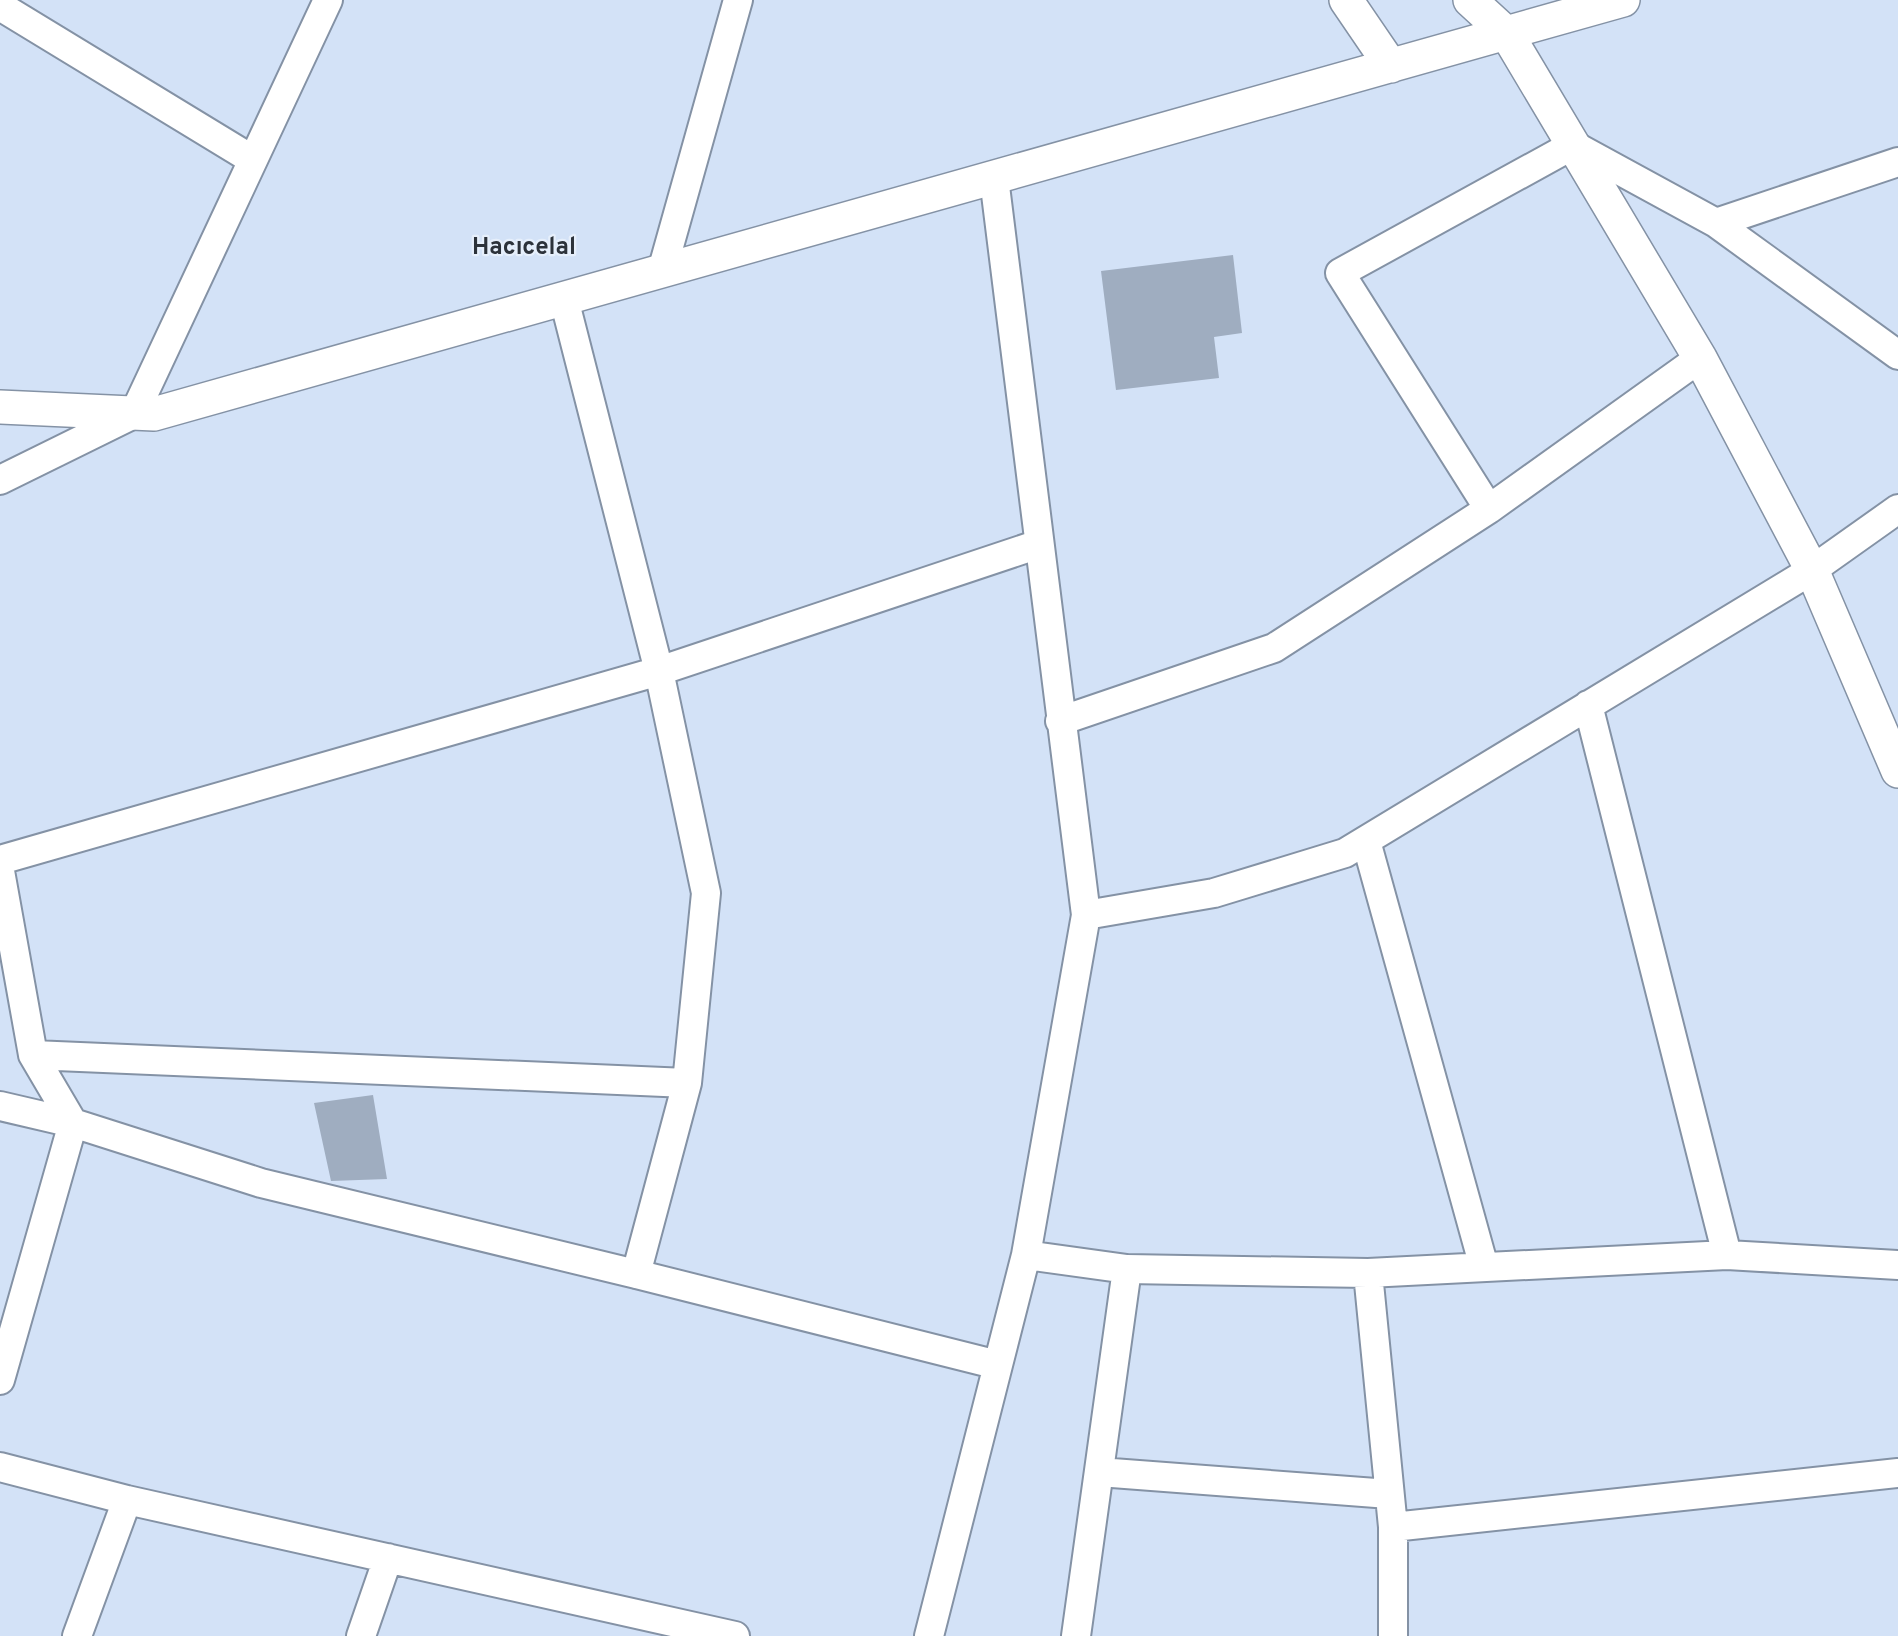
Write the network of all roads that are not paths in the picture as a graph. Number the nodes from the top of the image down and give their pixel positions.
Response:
1 (328, 0) edge
2 (1346, 0) edge
3 (1470, 0) edge
4 (1623, 0) edge
5 (730, 2) edge
6 (0, 6) edge
7 (1508, 34) junction
8 (1391, 66) junction
9 (1573, 145) junction
10 (253, 160) junction
11 (1898, 162) edge
12 (994, 178) junction
13 (1716, 223) junction
14 (662, 271) junction
15 (564, 299) junction
16 (1898, 355) edge
17 (1700, 358) junction
18 (0, 407) edge
19 (134, 414) junction
20 (0, 480) edge
21 (1489, 509) junction
22 (1898, 509) edge
23 (1039, 544) junction
24 (1812, 570) junction
25 (659, 671) junction
26 (1588, 705) junction
27 (1060, 721) junction
28 (1898, 771) edge
29 (1366, 841) junction
30 (0, 861) edge
31 (0, 870) edge
32 (1086, 915) junction
33 (33, 1055) junction
34 (687, 1083) junction
35 (0, 1106) edge
36 (73, 1123) junction
37 (1026, 1255) junction
38 (1727, 1255) junction
39 (1898, 1265) edge
40 (1484, 1267) junction
41 (1126, 1269) junction
42 (1368, 1273) junction
43 (636, 1274) junction
44 (998, 1365) junction
45 (0, 1380) edge
46 (0, 1467) edge
47 (1099, 1472) junction
48 (1898, 1473) edge
49 (1389, 1494) junction
50 (127, 1500) junction
51 (1393, 1527) junction
52 (388, 1558) junction
53 (77, 1636) edge
54 (360, 1636) edge
55 (735, 1636) edge
56 (929, 1636) edge
57 (1076, 1636) edge
58 (1393, 1636) edge

1 - 10 street
2 - 8 main road
3 - 7 main road
4 - 7 main road
5 - 14 street
6 - 10 street
7 - 8 main road
7 - 9 main road
8 - 12 main road
9 - 13 street
9 - 17 main road
9 - 21 street
10 - 19 street
11 - 13 street
12 - 14 main road
12 - 23 street
13 - 16 street
14 - 15 main road
15 - 19 main road
15 - 25 street
17 - 21 street
17 - 24 main road
18 - 19 main road
19 - 20 street
21 - 27 street
22 - 24 street
23 - 25 street
23 - 27 street
24 - 26 street
24 - 28 main road
25 - 30 street
25 - 34 street
26 - 29 street
26 - 38 street
27 - 32 street
29 - 32 street
29 - 40 street
31 - 33 street
32 - 37 street
33 - 34 street
33 - 36 street
34 - 43 street
35 - 36 street
36 - 43 street
36 - 45 street
37 - 41 street
37 - 44 street
38 - 39 street
38 - 40 street
40 - 42 street
41 - 42 street
41 - 47 street
42 - 49 street
43 - 44 street
44 - 56 street
46 - 50 street
47 - 49 street
47 - 57 street
48 - 51 street
49 - 51 street
50 - 52 street
50 - 53 street
51 - 58 street
52 - 54 street
52 - 55 street

